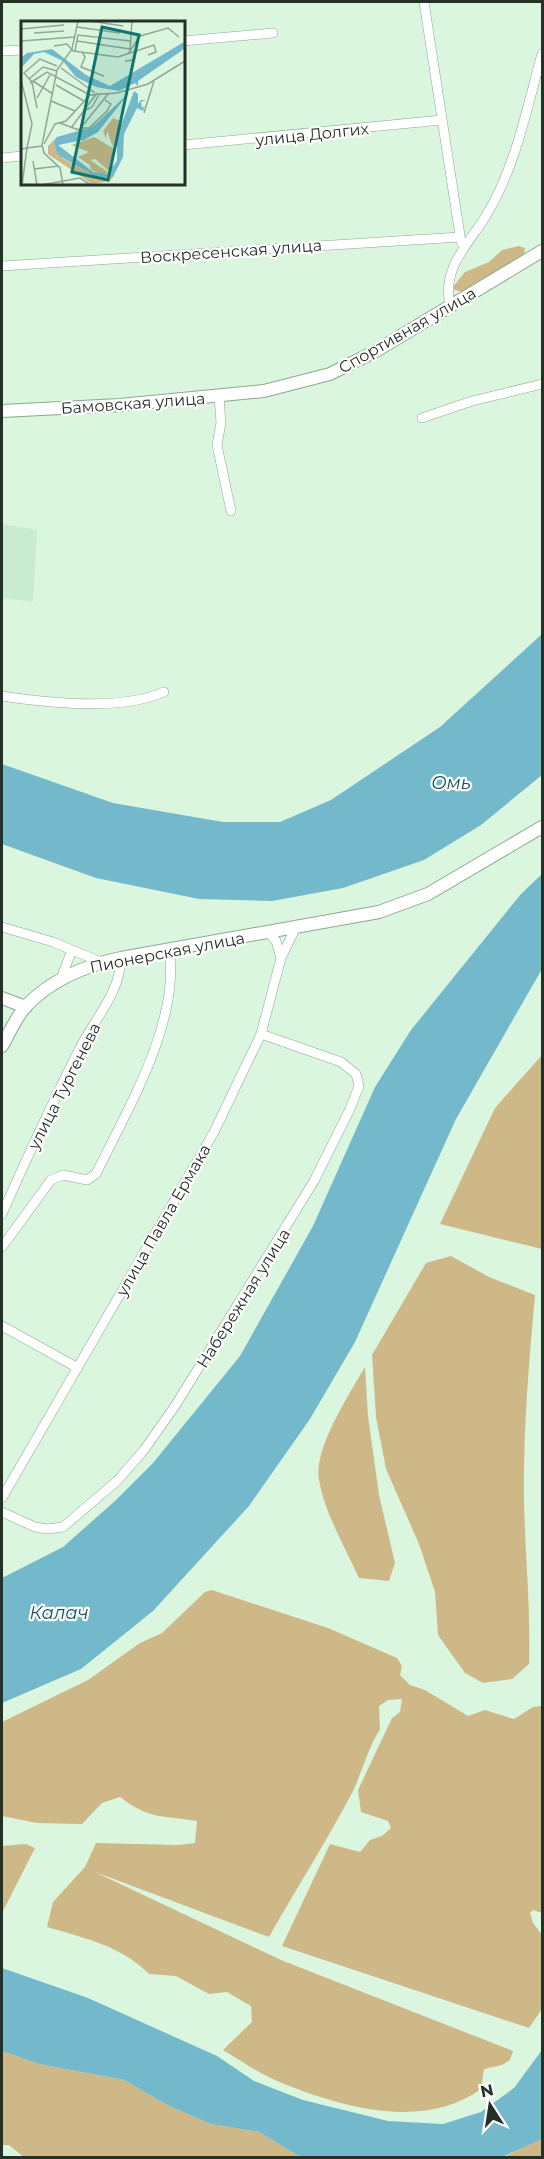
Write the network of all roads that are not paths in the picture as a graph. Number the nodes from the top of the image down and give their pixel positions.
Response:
1 (424, 2) edge
2 (273, 33) dead end
3 (184, 41) edge
4 (21, 50) edge
5 (2, 51) edge
6 (543, 54) edge
7 (442, 120) junction
8 (184, 145) edge
9 (21, 156) edge
10 (2, 158) edge
11 (460, 237) junction
12 (463, 248) junction
13 (542, 252) edge
14 (2, 266) edge
15 (450, 305) junction
16 (543, 384) edge
17 (264, 391) joint
18 (219, 397) junction
19 (2, 411) edge
20 (422, 418) dead end
21 (231, 511) dead end
22 (164, 692) dead end
23 (2, 696) edge
24 (543, 827) edge
25 (2, 927) edge
26 (295, 929) junction
27 (270, 933) junction
28 (169, 949) junction
29 (72, 950) junction
30 (122, 958) junction
31 (281, 958) junction
32 (101, 962) junction
33 (60, 981) junction
34 (2, 998) edge
35 (26, 1006) junction
36 (261, 1034) junction
37 (2, 1046) edge
38 (2, 1214) edge
39 (2, 1247) edge
40 (2, 1326) edge
41 (78, 1368) junction
42 (2, 1498) edge
43 (2, 1512) edge

1 - 7 street
2 - 3 street
4 - 5 street
6 - 12 street
7 - 8 street, улица Долгих
7 - 11 street
9 - 10 street
11 - 12 street
11 - 14 street, Воскресенская улица
12 - 15 street
13 - 15 street, Спортивная улица
15 - 17 street, Спортивная улица
16 - 20 street
17 - 18 street, Бамовская улица
18 - 19 street, Бамовская улица
18 - 21 street
22 - 23 street
24 - 26 street, Пионерская улица
25 - 29 street
26 - 27 street, Пионерская улица
26 - 31 street, улица Павла Ермака
27 - 28 street, Пионерская улица
27 - 31 street
28 - 30 street, Пионерская улица
28 - 39 street
29 - 32 street
29 - 33 street
30 - 32 street, Пионерская улица
30 - 38 street, улица Тургенева
31 - 36 street, улица Павла Ермака
32 - 33 street, Пионерская улица
33 - 35 street, Пионерская улица
34 - 35 street
35 - 37 street, Пионерская улица
36 - 41 street, улица Павла Ермака
36 - 43 street, Набережная улица
40 - 41 street
41 - 42 street, улица Павла Ермака

